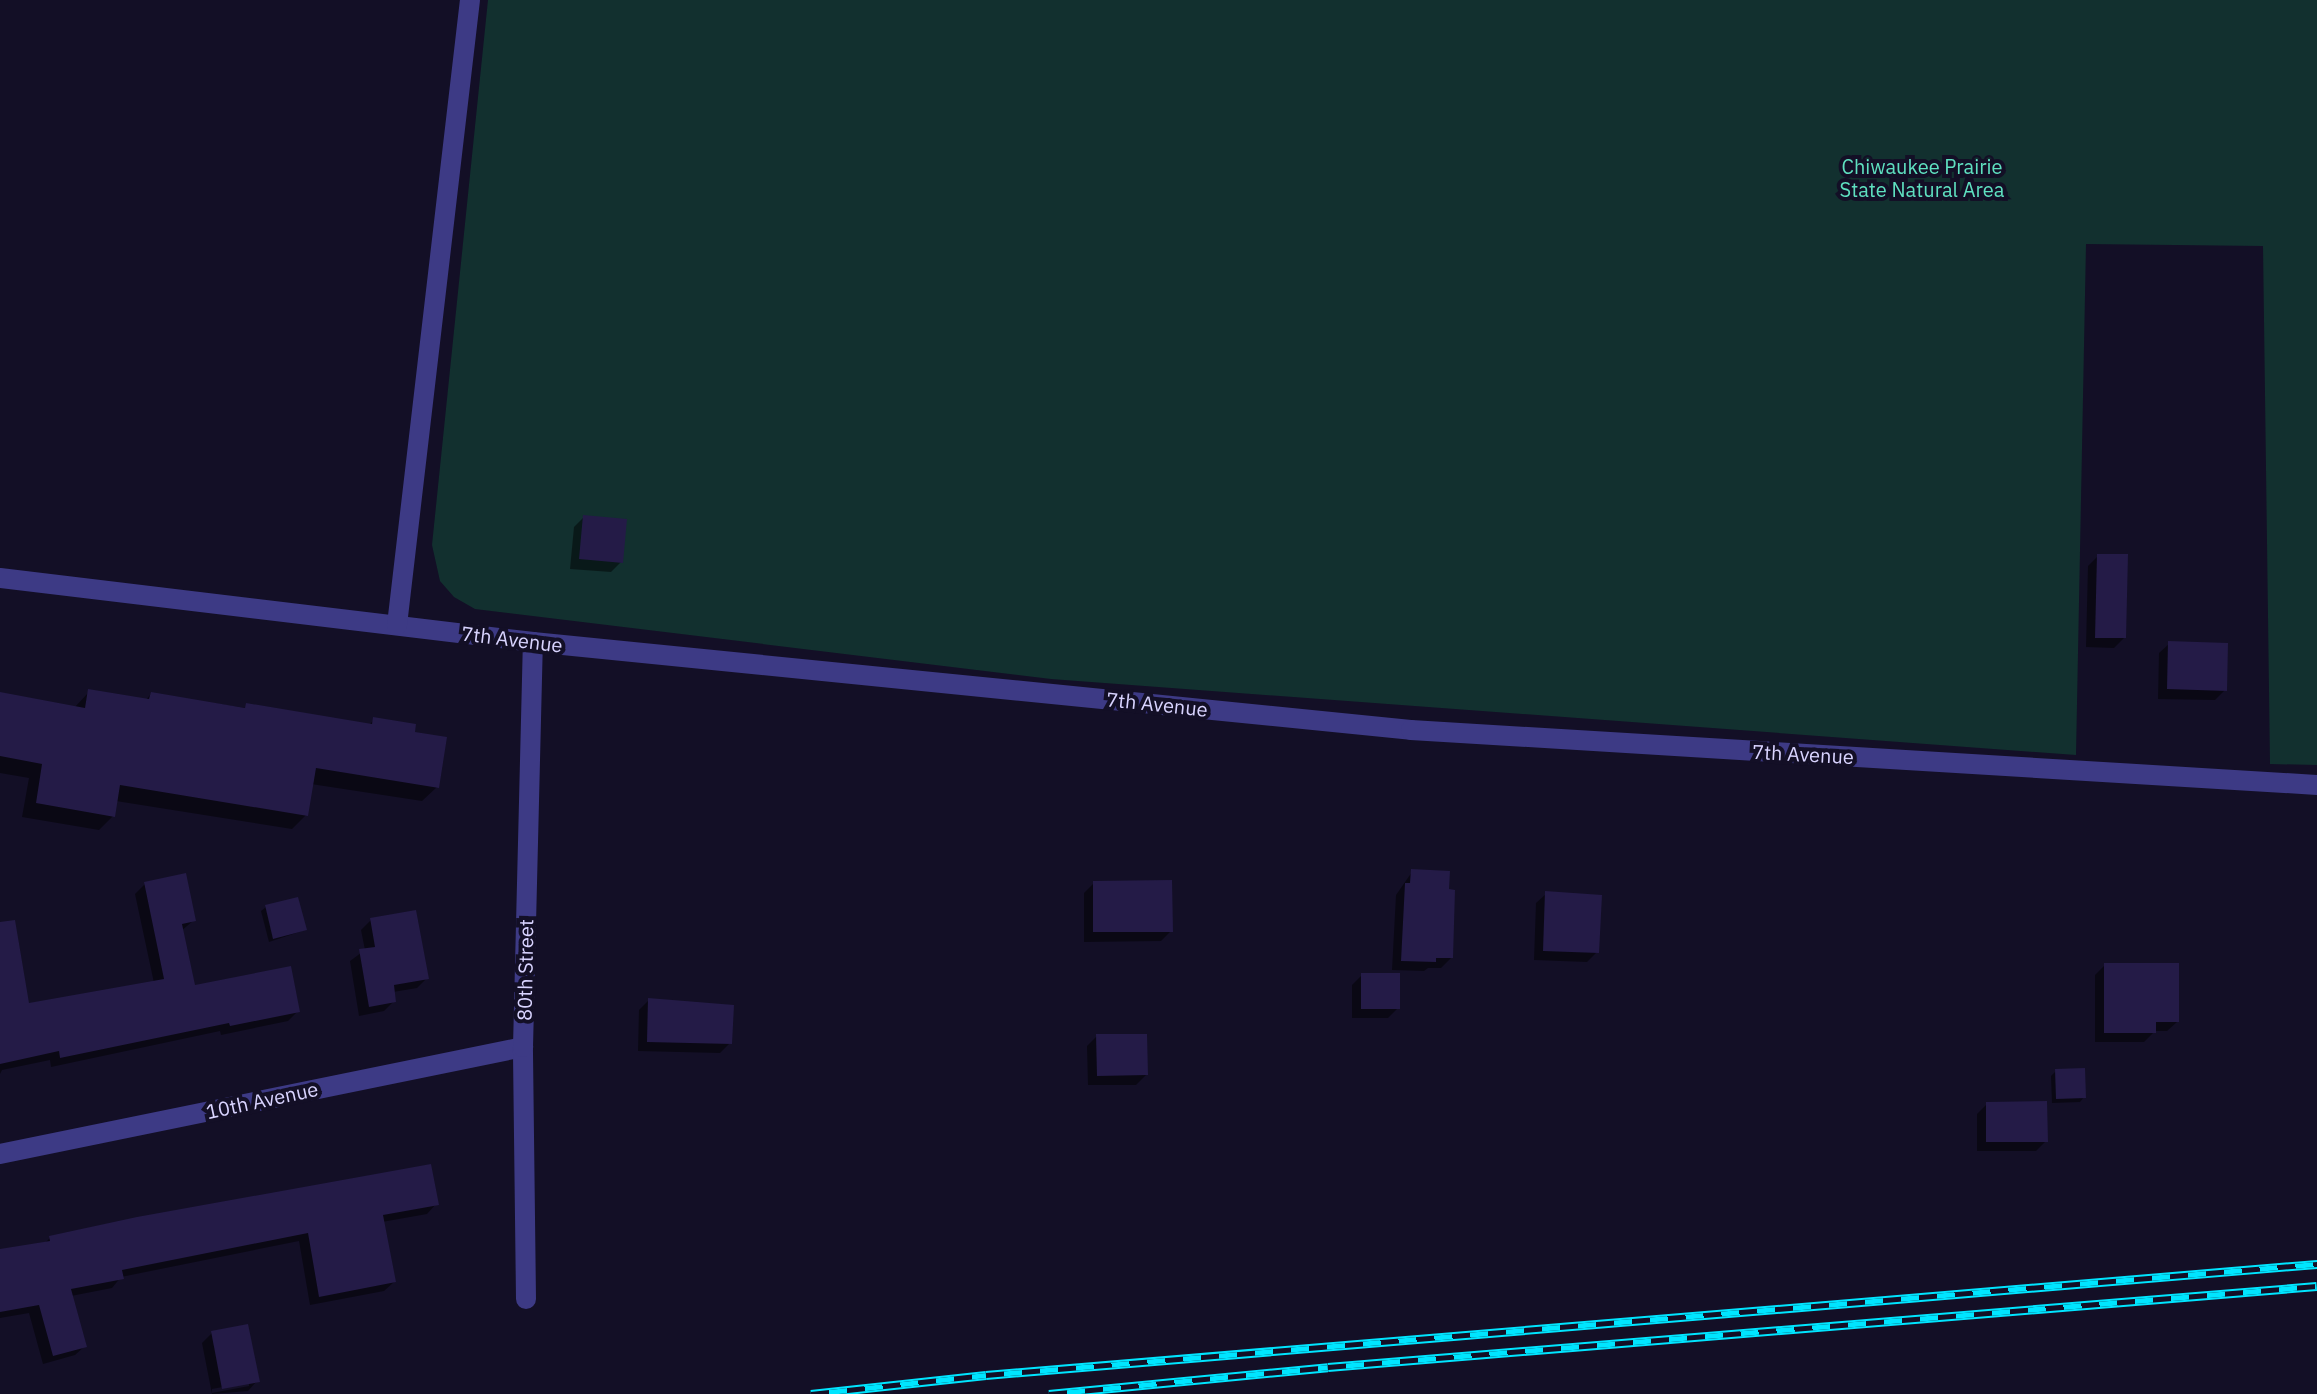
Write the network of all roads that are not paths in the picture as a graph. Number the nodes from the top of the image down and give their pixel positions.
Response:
1 (470, 0) edge
2 (0, 578) edge
3 (397, 625) junction
4 (533, 642) junction
5 (2317, 785) edge
6 (523, 1047) junction
7 (0, 1154) edge
8 (526, 1299) dead end

1 - 3 street
2 - 3 street, 7th Avenue
3 - 4 street, 7th Avenue
4 - 5 street, 7th Avenue
4 - 6 street, 80th Street
6 - 7 street, 10th Avenue
6 - 8 street, 80th Street

